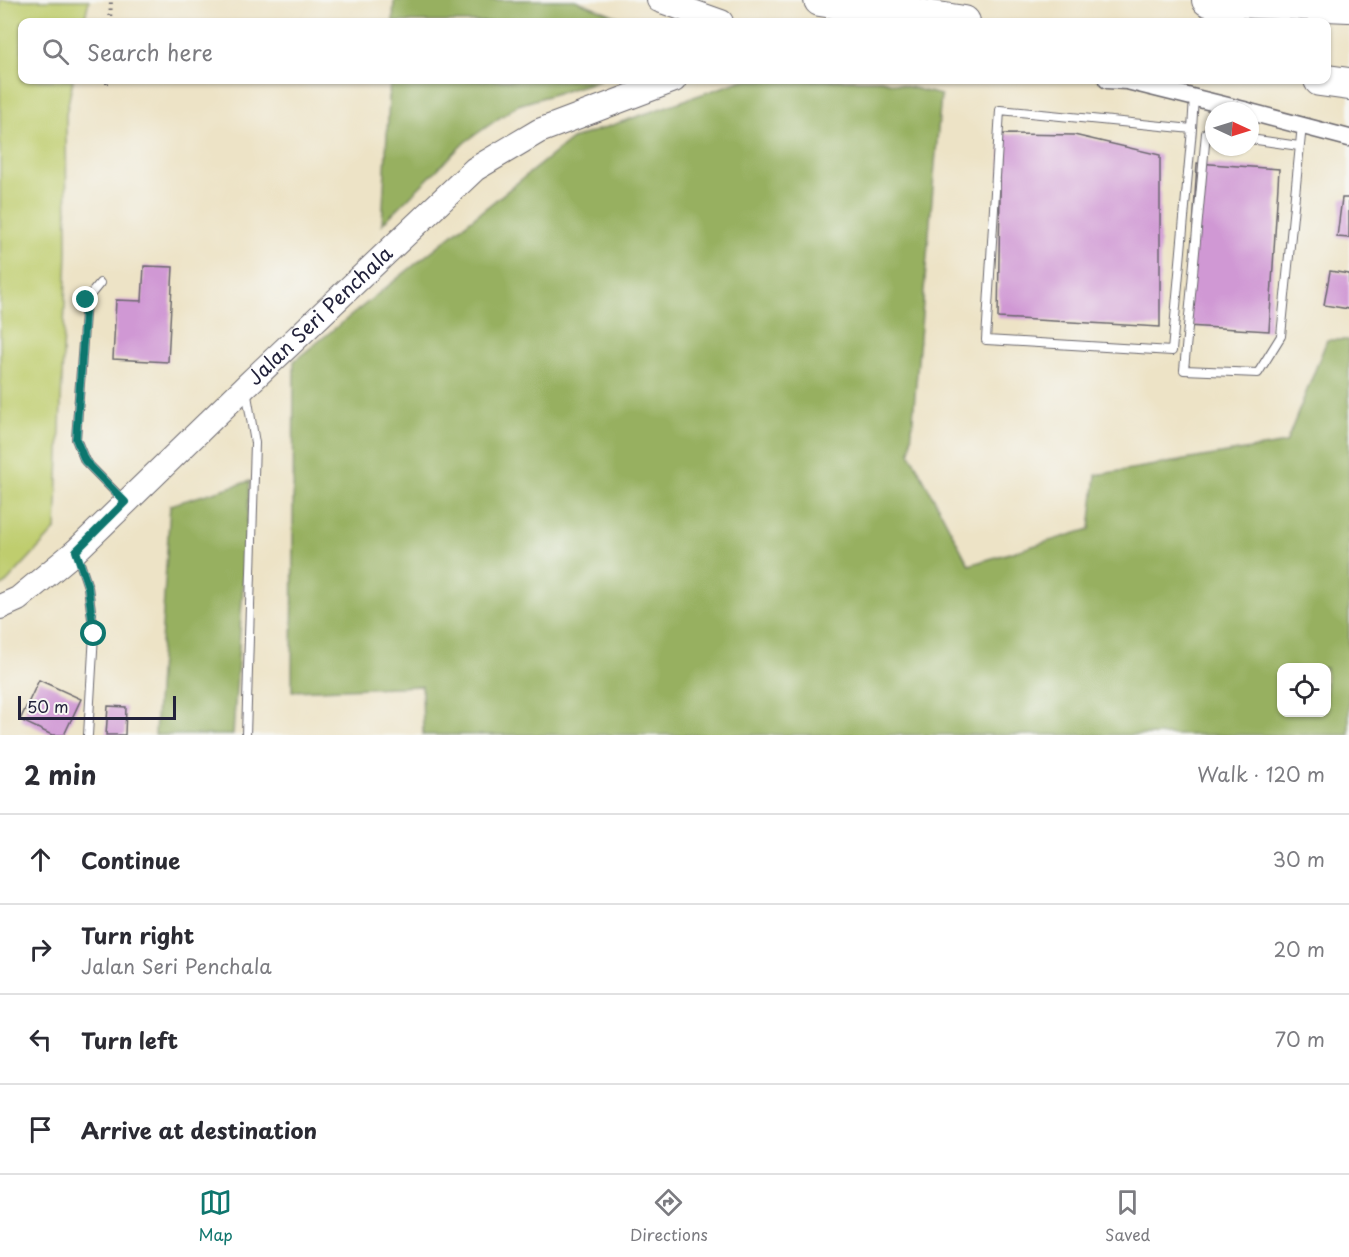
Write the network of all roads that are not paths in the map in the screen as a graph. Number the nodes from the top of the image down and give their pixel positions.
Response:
1 (658, 0) edge
2 (820, 0) edge
3 (1208, 0) edge
4 (1349, 6) edge
5 (710, 18) edge
6 (936, 18) edge
7 (1331, 82) edge
8 (663, 84) edge
9 (1140, 84) edge
10 (1349, 84) edge
11 (1194, 97) junction
12 (1214, 102) edge
13 (1259, 114) edge
14 (1302, 125) junction
15 (1192, 129) junction
16 (1349, 138) edge
17 (1259, 140) edge
18 (1205, 144) edge
19 (1299, 146) junction
20 (100, 283) dead end
21 (246, 386) junction
22 (125, 502) junction
23 (76, 551) junction
24 (0, 607) edge
25 (88, 735) edge
26 (246, 735) edge

1 - 5 street
2 - 6 highway
3 - 4 highway
7 - 10 highway
8 - 21 street, Jalan Seri Penchala
9 - 11 street
11 - 12 street
11 - 15 lane
13 - 14 street
14 - 16 street
14 - 19 lane
15 - 15 lane
17 - 19 lane
18 - 19 lane
20 - 22 lane
21 - 22 street, Jalan Seri Penchala
21 - 26 lane
22 - 23 street, Jalan Seri Penchala
23 - 24 street, Jalan Seri Penchala
23 - 25 lane

